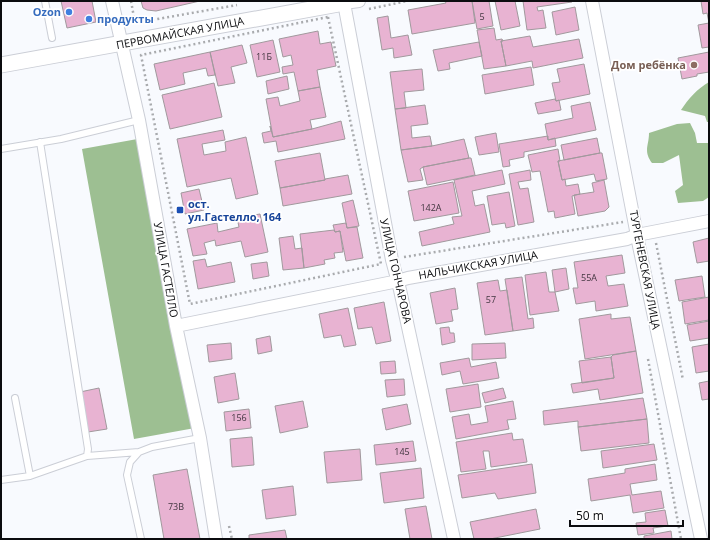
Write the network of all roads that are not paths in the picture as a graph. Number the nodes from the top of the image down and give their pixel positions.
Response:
1 (45, 1) edge
2 (112, 1) edge
3 (592, 1) edge
4 (343, 2) edge
5 (362, 5) edge
6 (52, 38) dead end
7 (121, 44) junction
8 (1, 66) edge
9 (139, 120) junction
10 (40, 142) junction
11 (1, 149) edge
12 (709, 221) edge
13 (637, 235) junction
14 (398, 281) junction
15 (176, 326) junction
16 (15, 398) dead end
17 (200, 438) junction
18 (140, 452) junction
19 (88, 456) junction
20 (30, 476) junction
21 (1, 480) edge
22 (141, 539) edge
23 (216, 539) edge
24 (454, 539) edge
25 (701, 539) edge

1 - 6 lane
2 - 7 street, УЛИЦА ГАСТЕЛЛО
3 - 13 street, ТУРГЕНЕВСКАЯ УЛИЦА
4 - 5 street, ПЕРВОМАЙСКАЯ УЛИЦА
4 - 7 street, ПЕРВОМАЙСКАЯ УЛИЦА
4 - 14 street, УЛИЦА ГОНЧАРОВА
7 - 8 street, ПЕРВОМАЙСКАЯ УЛИЦА
7 - 9 street, УЛИЦА ГАСТЕЛЛО
9 - 10 lane
9 - 15 street, УЛИЦА ГАСТЕЛЛО
10 - 11 lane
10 - 19 lane
12 - 13 street, НАЛЬЧИКСКАЯ УЛИЦА
13 - 14 street, НАЛЬЧИКСКАЯ УЛИЦА
13 - 25 street, ТУРГЕНЕВСКАЯ УЛИЦА
14 - 15 street, НАЛЬЧИКСКАЯ УЛИЦА
14 - 24 street, УЛИЦА ГОНЧАРОВА
15 - 17 street, УЛИЦА ГАСТЕЛЛО
16 - 20 lane
17 - 18 lane
17 - 23 street, УЛИЦА ГАСТЕЛЛО
18 - 19 lane
18 - 22 lane
19 - 20 lane
20 - 21 lane

